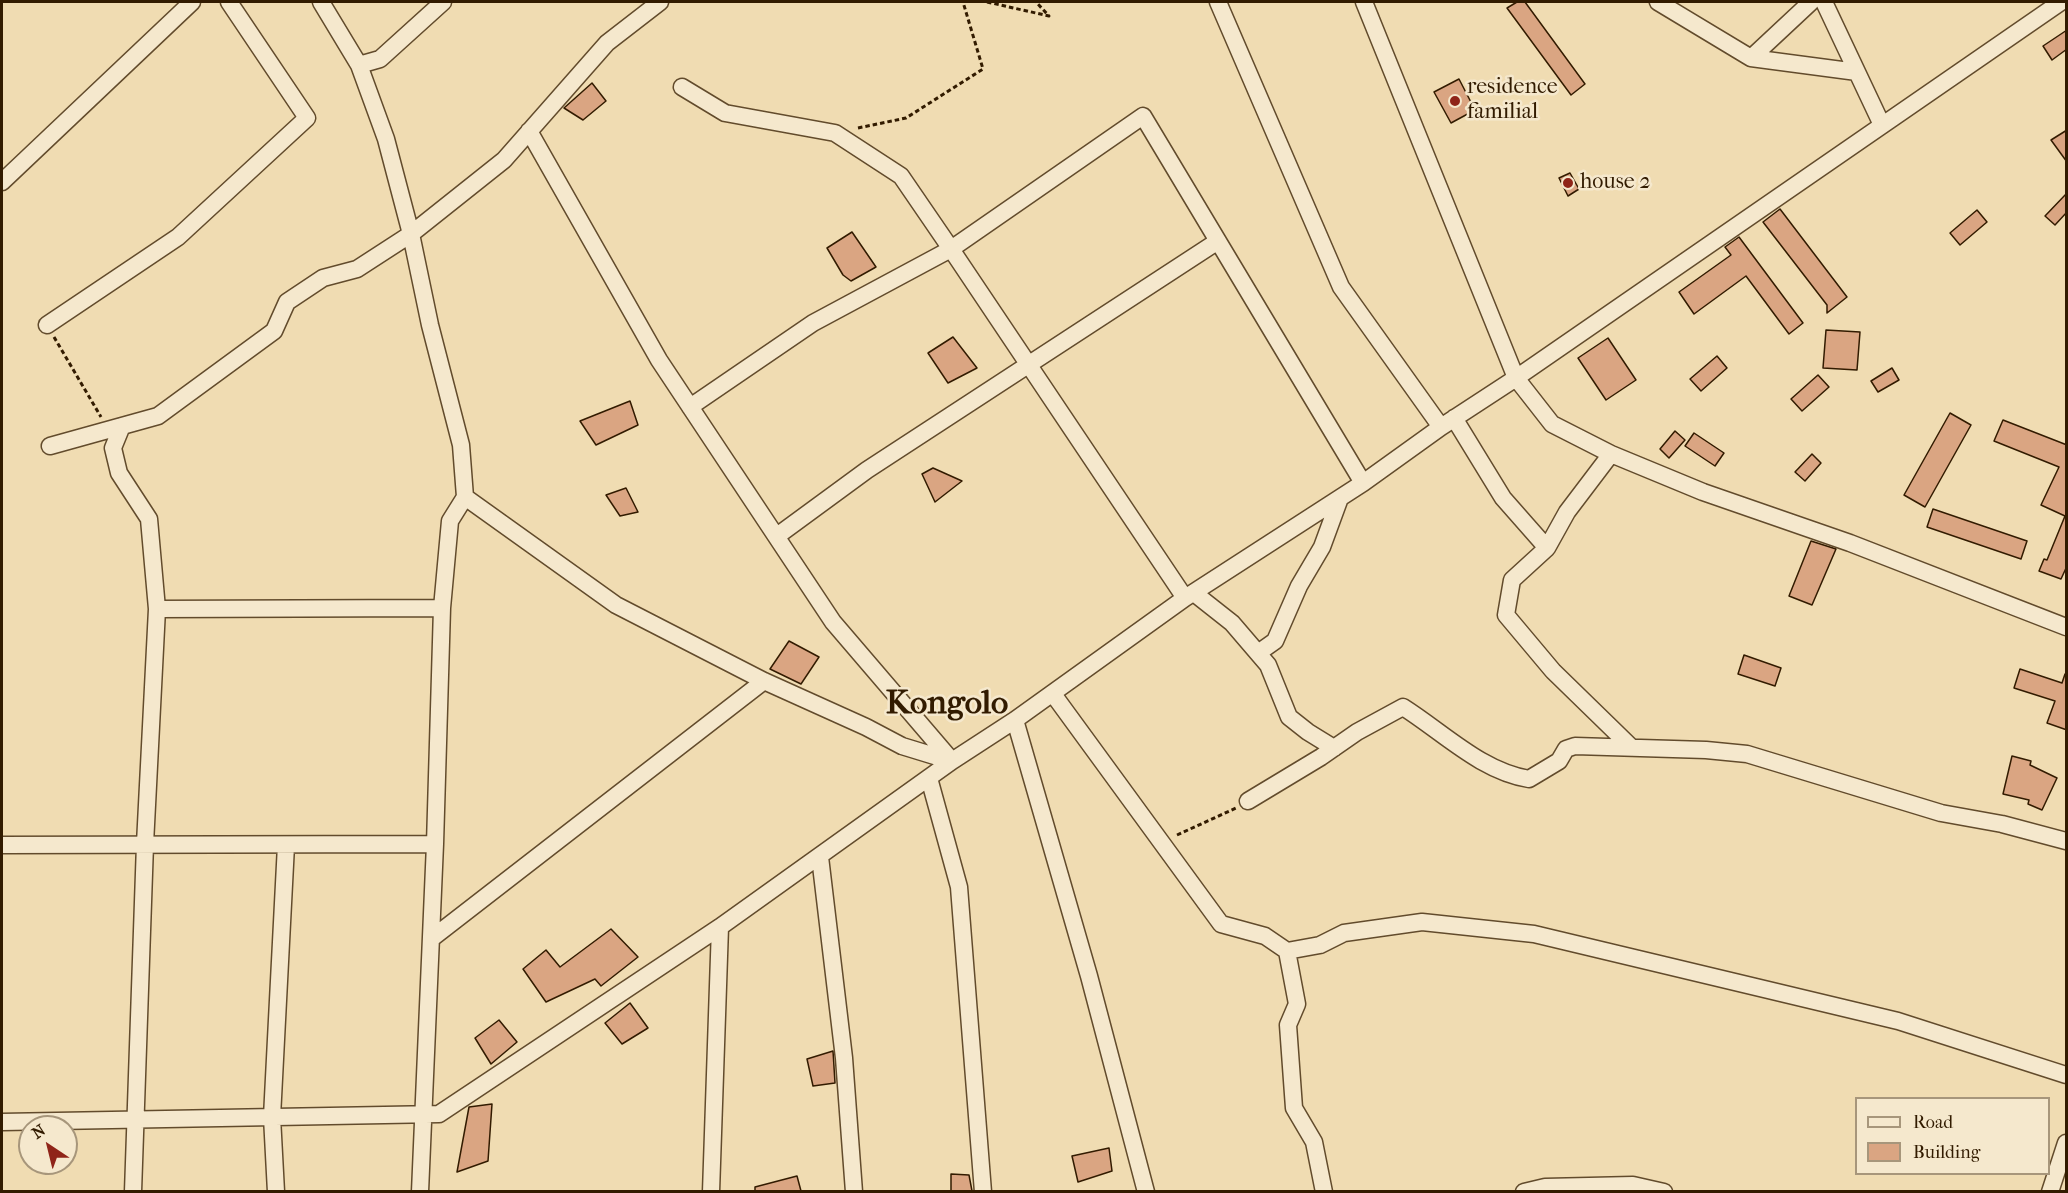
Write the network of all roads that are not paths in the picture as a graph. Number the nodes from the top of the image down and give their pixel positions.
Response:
1 (192, 2) edge
2 (229, 2) edge
3 (321, 2) edge
4 (443, 2) edge
5 (660, 2) edge
6 (1218, 2) edge
7 (1364, 2) edge
8 (1658, 2) edge
9 (1811, 2) edge
10 (1824, 2) edge
11 (2061, 2) edge
12 (1751, 58) junction
13 (359, 65) junction
14 (1857, 72) junction
15 (682, 87) dead end
16 (1882, 125) junction
17 (529, 131) junction
18 (2, 182) edge
19 (411, 234) junction
20 (1218, 242) junction
21 (951, 249) junction
22 (47, 325) road end
23 (1029, 364) junction
24 (1516, 378) junction
25 (690, 407) junction
26 (1447, 422) junction
27 (115, 427) junction
28 (50, 446) dead end
29 (1611, 454) junction
30 (1363, 483) junction
31 (465, 497) junction
32 (1340, 498) junction
33 (777, 536) junction
34 (1547, 548) junction
35 (1190, 596) junction
36 (442, 608) junction
37 (157, 609) junction
38 (2067, 627) edge
39 (1258, 653) junction
40 (764, 681) junction
41 (1053, 693) junction
42 (1015, 720) junction
43 (1631, 747) junction
44 (1334, 748) junction
45 (952, 761) junction
46 (929, 778) junction
47 (1248, 801) road end
48 (2067, 841) edge
49 (2, 844) edge
50 (146, 844) junction
51 (435, 844) junction
52 (286, 845) junction
53 (820, 857) junction
54 (720, 927) junction
55 (431, 939) junction
56 (1287, 951) junction
57 (2067, 1074) edge
58 (423, 1114) junction
59 (272, 1117) junction
60 (135, 1120) junction
61 (2, 1122) edge
62 (2067, 1143) edge
63 (134, 1191) edge
64 (276, 1191) edge
65 (420, 1191) edge
66 (711, 1191) edge
67 (854, 1191) edge
68 (983, 1191) edge
69 (1146, 1191) edge
70 (1324, 1191) edge
71 (1524, 1191) edge
72 (1664, 1191) edge
73 (2050, 1191) edge

1 - 18 street
2 - 22 street
3 - 13 street
4 - 13 street
5 - 17 street
6 - 26 street
7 - 24 street
8 - 12 street
9 - 12 street
10 - 14 street
11 - 16 street
12 - 14 street
13 - 19 street
14 - 16 street
15 - 21 street
16 - 24 street
17 - 19 street
17 - 25 street
19 - 27 street
19 - 31 street
20 - 21 street
20 - 23 street
20 - 30 street
21 - 23 street
21 - 25 street
23 - 33 street
23 - 35 street
24 - 26 street
24 - 29 street
25 - 33 street
26 - 30 street
26 - 34 street
27 - 28 street
27 - 37 street
29 - 34 street
29 - 38 street
30 - 32 street
31 - 36 street
31 - 40 street
32 - 35 street
32 - 39 street
33 - 45 street
34 - 43 street
35 - 39 street
35 - 41 street
36 - 37 street
36 - 51 street
37 - 50 street
39 - 44 street
40 - 45 street
40 - 55 street
41 - 42 street
41 - 56 street
42 - 45 street
42 - 69 street
43 - 44 street
43 - 48 street
44 - 47 street
45 - 46 street
46 - 53 street
46 - 68 street
49 - 50 street
50 - 52 street
50 - 60 street
51 - 52 street
51 - 55 street
52 - 59 street
53 - 54 street
53 - 67 street
54 - 58 street
54 - 66 street
55 - 58 street
56 - 57 street
56 - 70 street
58 - 59 street
58 - 65 street
59 - 60 street
59 - 64 street
60 - 61 street
60 - 63 street
62 - 73 street
71 - 72 street

